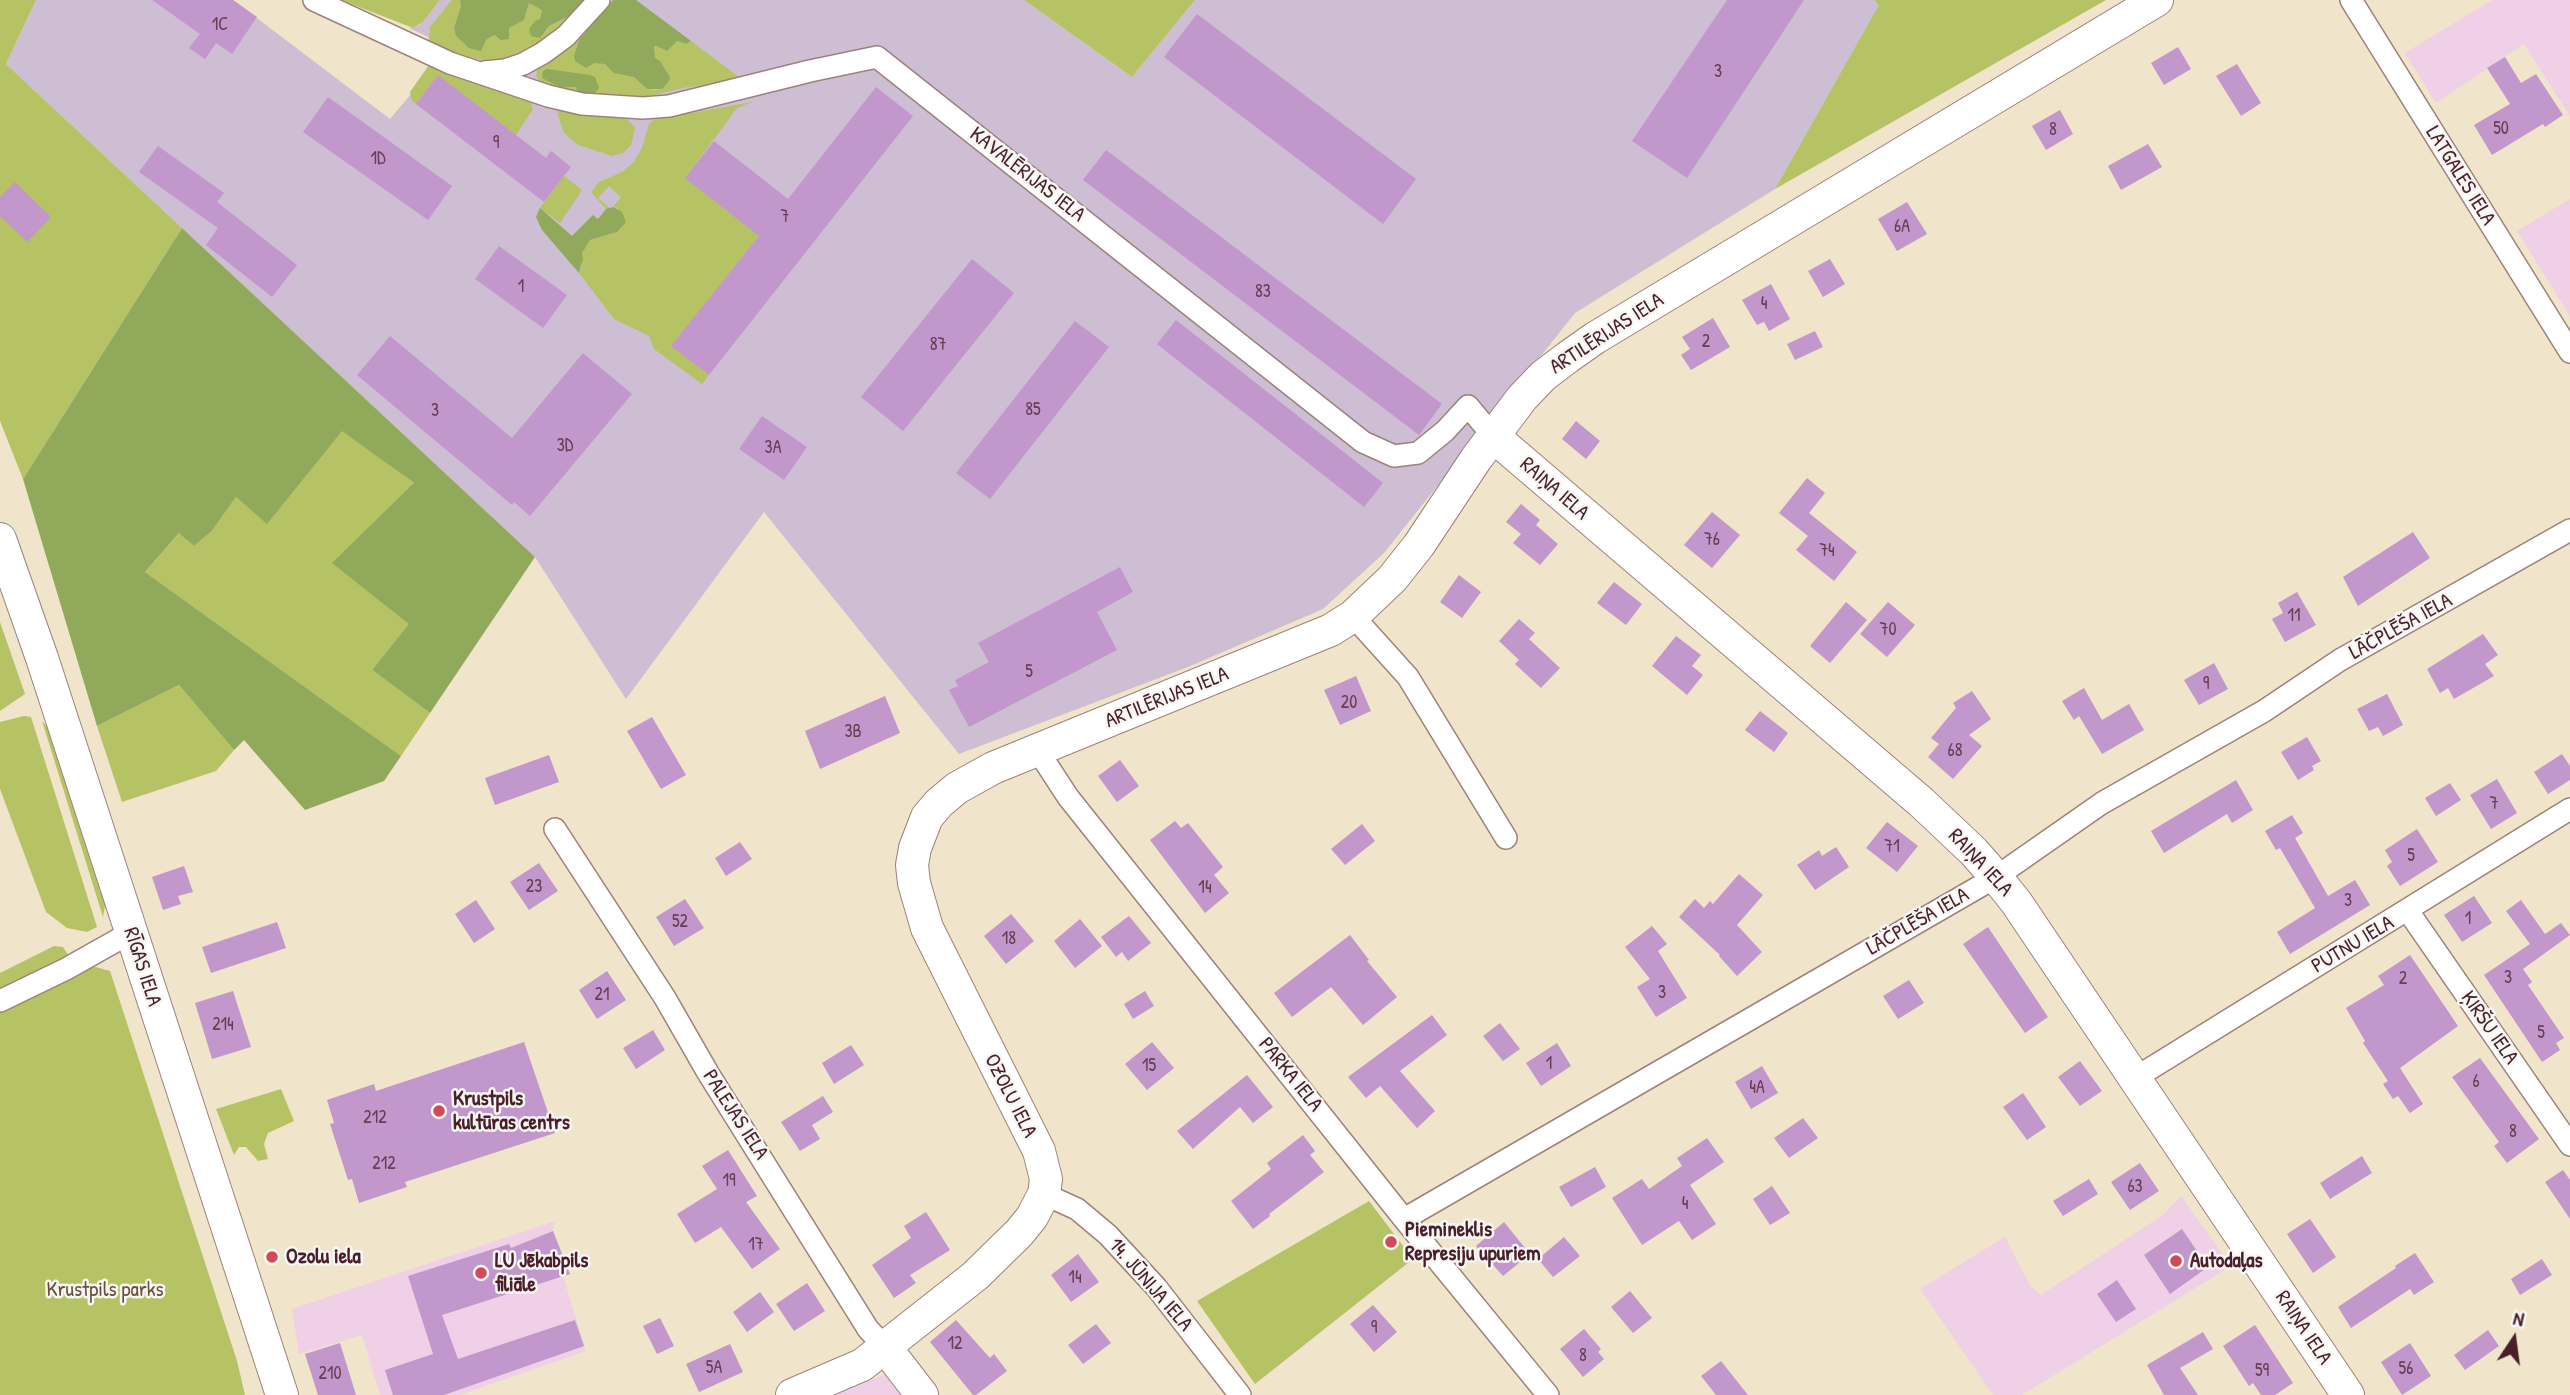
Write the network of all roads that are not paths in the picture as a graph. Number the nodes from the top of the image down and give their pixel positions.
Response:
1 (314, 0) edge
2 (599, 0) edge
3 (2157, 0) edge
4 (2351, 0) edge
5 (484, 72) junction
6 (2570, 352) edge
7 (1493, 436) junction
8 (2570, 530) edge
9 (0, 539) edge
10 (1353, 615) junction
11 (1038, 751) junction
12 (2570, 809) edge
13 (555, 829) dead end
14 (1506, 838) dead end
15 (1996, 877) junction
16 (2408, 911) junction
17 (130, 933) junction
18 (0, 1001) edge
19 (2135, 1078) junction
20 (2570, 1145) edge
21 (1044, 1194) junction
22 (1404, 1219) junction
23 (885, 1347) junction
24 (282, 1395) edge
25 (792, 1395) edge
26 (922, 1395) edge
27 (1240, 1395) edge
28 (1548, 1395) edge
29 (2348, 1395) edge

1 - 5 street
2 - 5 street
3 - 7 street, ARTILĒRIJAS IELA
4 - 6 street, LATGALES IELA
5 - 7 street, KAVALĒRIJAS IELA
7 - 10 street, ARTILĒRIJAS IELA
7 - 15 street, RAIŅA IELA
8 - 15 street, LĀČPLĒŠA IELA
9 - 17 street, RĪGAS IELA
10 - 11 street, ARTILĒRIJAS IELA
10 - 14 street
11 - 21 street, OZOLU IELA
11 - 22 street, PARKA IELA
12 - 16 street, PUTNU IELA
13 - 23 street, PALEJAS IELA
15 - 19 street, RAIŅA IELA
15 - 22 street, LĀČPLĒŠA IELA
16 - 19 street, PUTNU IELA
16 - 20 street, ĶIRŠU IELA
17 - 18 street
17 - 24 street, RĪGAS IELA
19 - 29 street, RAIŅA IELA
21 - 23 street
21 - 27 street, 14. JŪNIJA IELA
22 - 28 street, PARKA IELA
23 - 25 street
23 - 26 street, PALEJAS IELA

